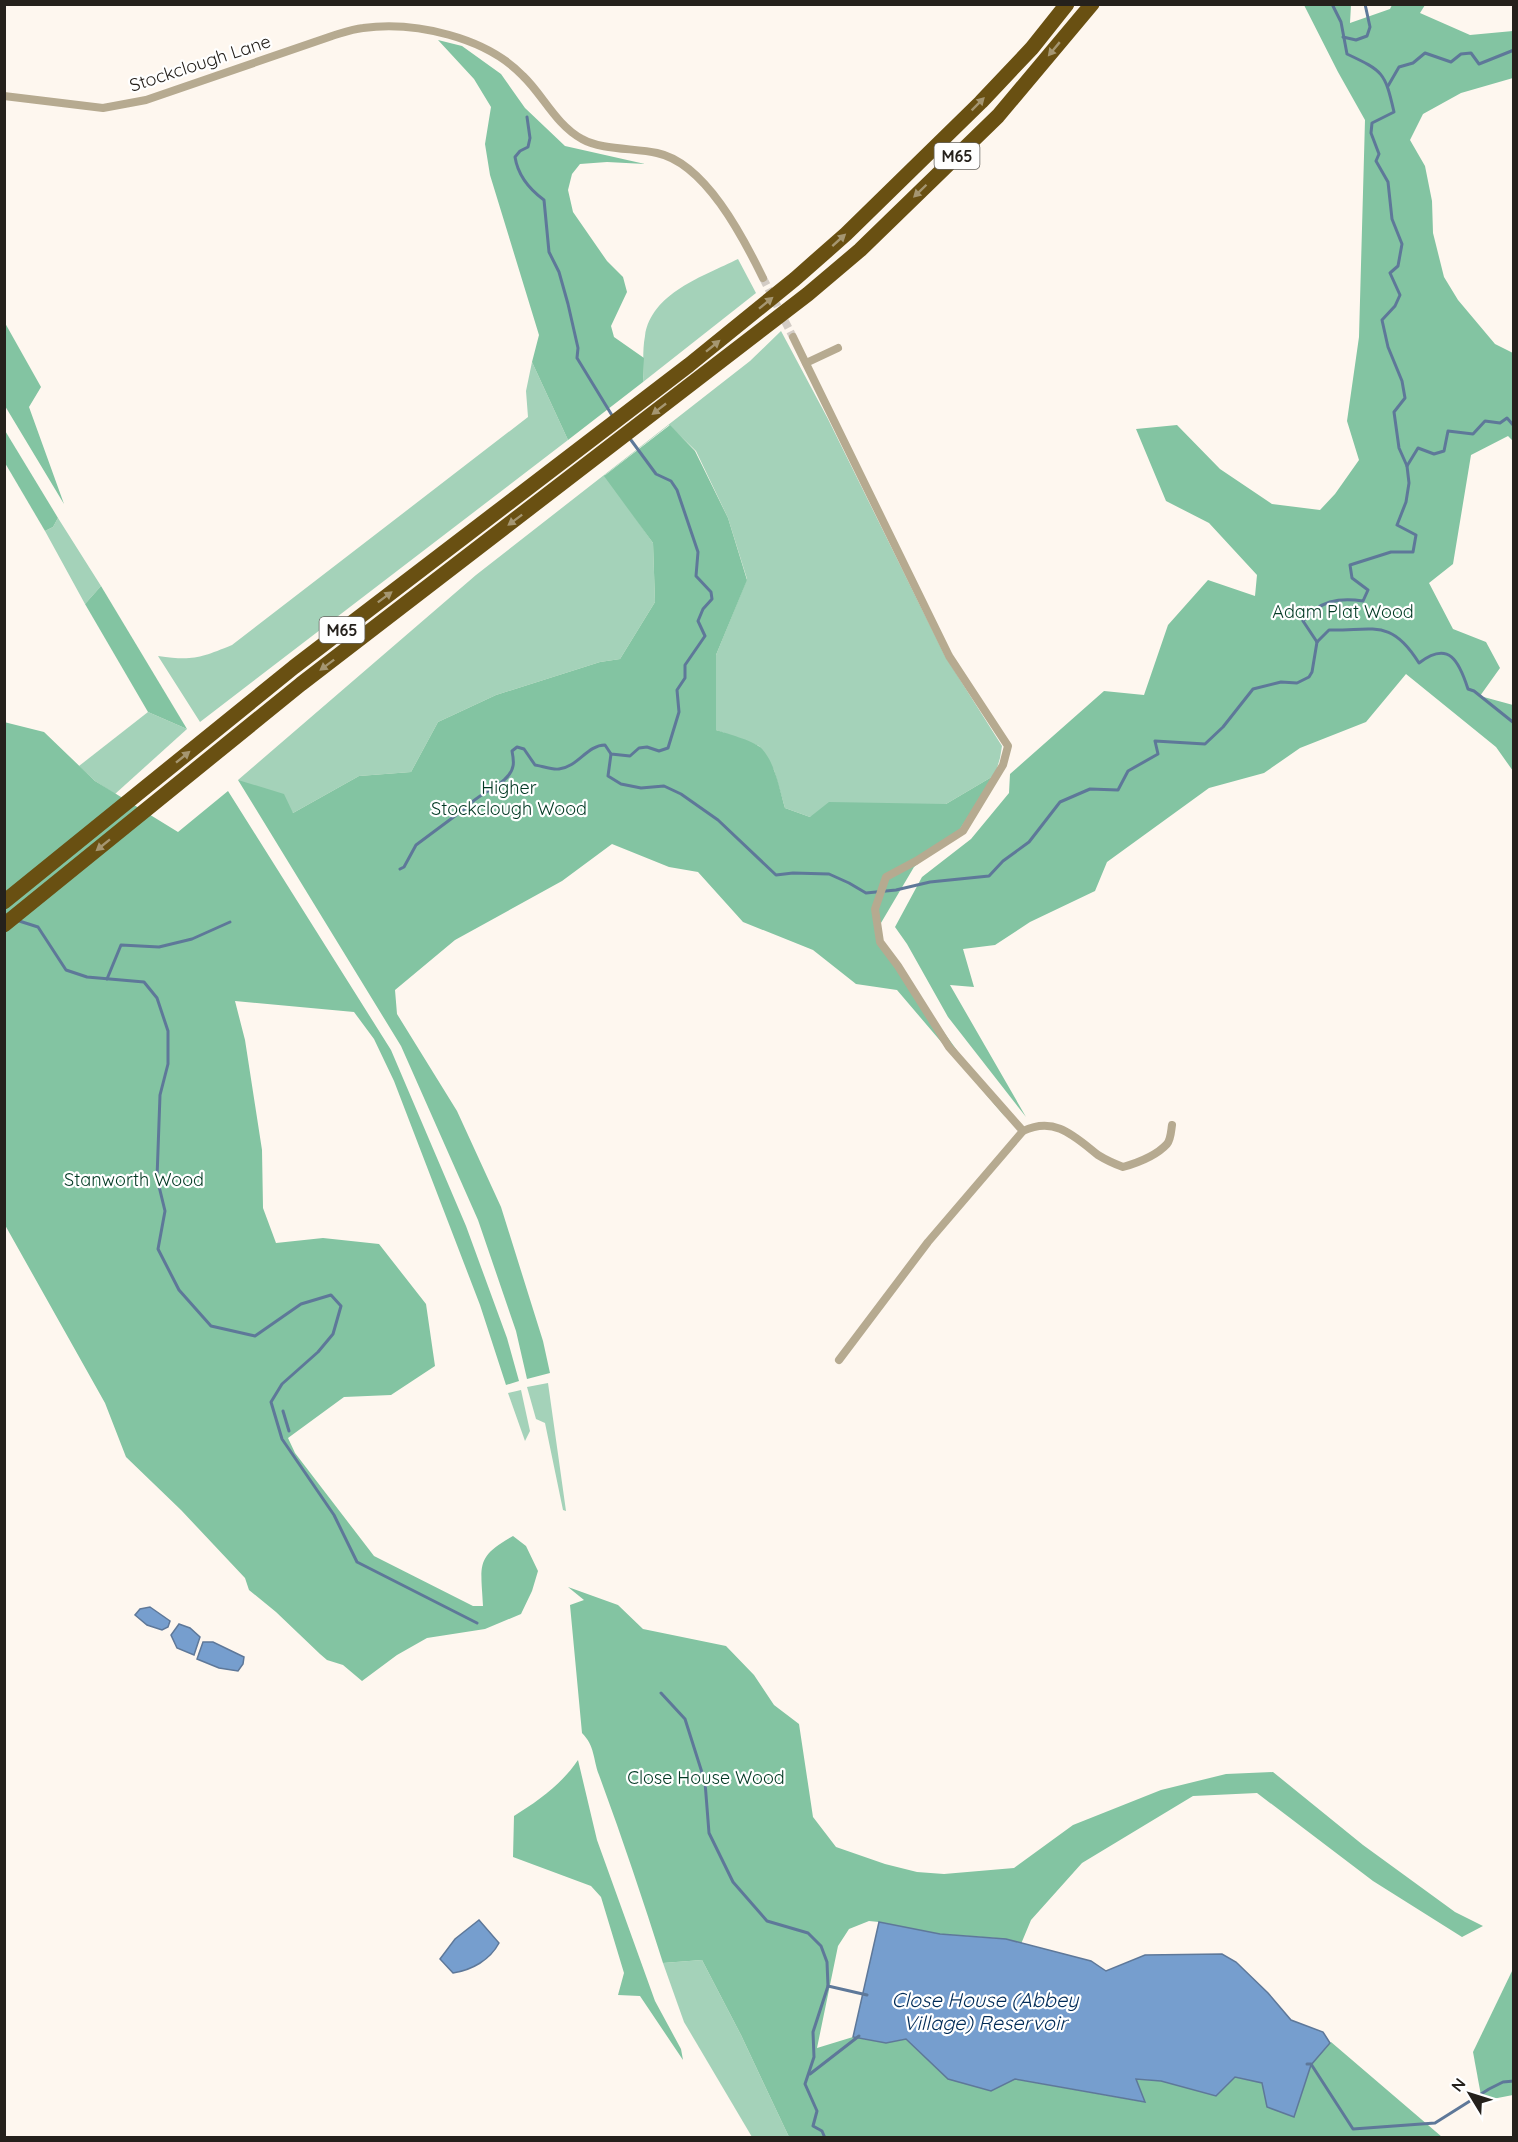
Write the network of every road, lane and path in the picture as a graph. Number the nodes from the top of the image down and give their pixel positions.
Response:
1 (1067, 4) edge
2 (1092, 4) edge
3 (4, 96) edge
4 (763, 278) tunnel mouth
5 (793, 338) tunnel mouth
6 (838, 348) dead end
7 (806, 363) junction
8 (4, 902) edge
9 (4, 925) edge
10 (1172, 1125) dead end
11 (1023, 1131) junction
12 (839, 1360) dead end

8 -> 1 highway, M65
2 -> 9 highway, M65
3 - 4 street, Stockclough Lane
5 - 7 street
6 - 7 street
7 - 11 street
10 - 11 street
11 - 12 street

